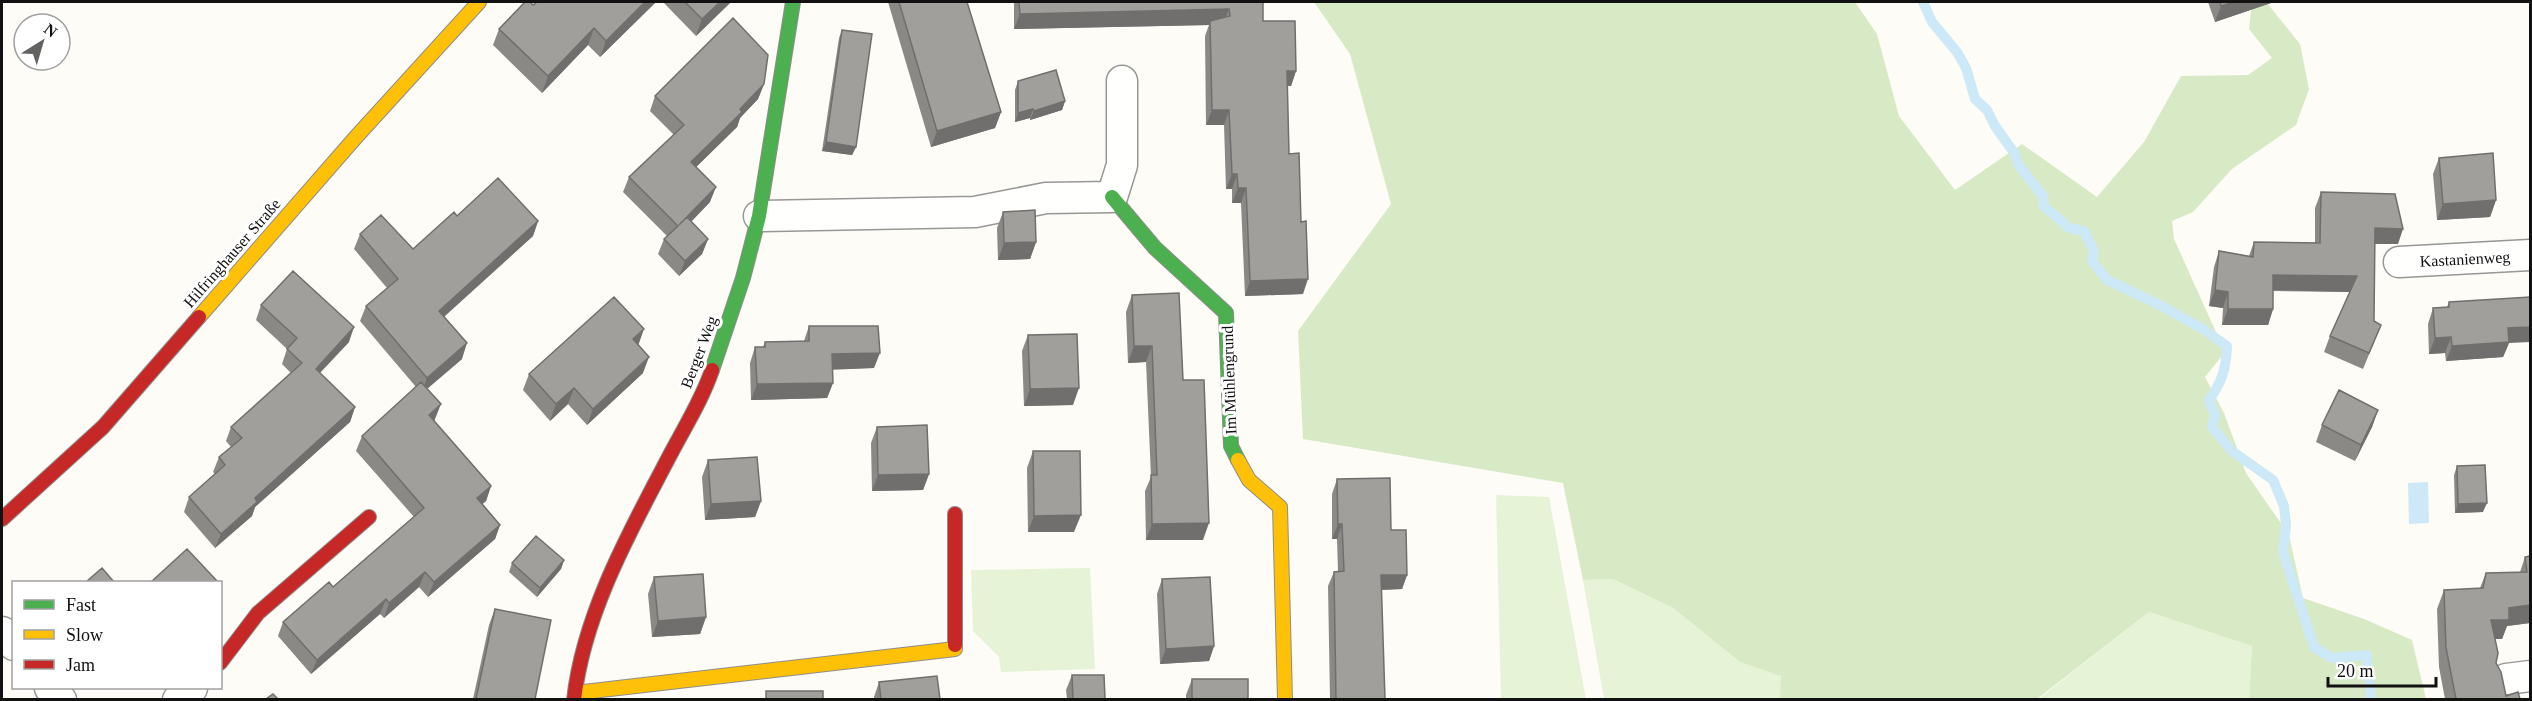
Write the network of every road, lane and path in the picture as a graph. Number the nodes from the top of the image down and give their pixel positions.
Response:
1 (479, 2) edge
2 (793, 2) edge
3 (1122, 81) dead end
4 (1112, 197) junction
5 (759, 216) junction
6 (2530, 255) edge
7 (2399, 262) dead end
8 (955, 514) dead end
9 (369, 517) dead end
10 (2, 519) edge
11 (222, 660) edge
12 (190, 689) edge
13 (574, 696) edge
14 (178, 699) edge
15 (1285, 699) edge

1 - 10 street, Hilfringhauser Straße
2 - 5 street, Berger Weg
3 - 4 street
4 - 5 street
4 - 15 street, Im Mühlengrund
5 - 13 street, Berger Weg
6 - 7 street, Kastanienweg
8 - 13 street, Berger Weg
9 - 11 street
12 - 14 street

